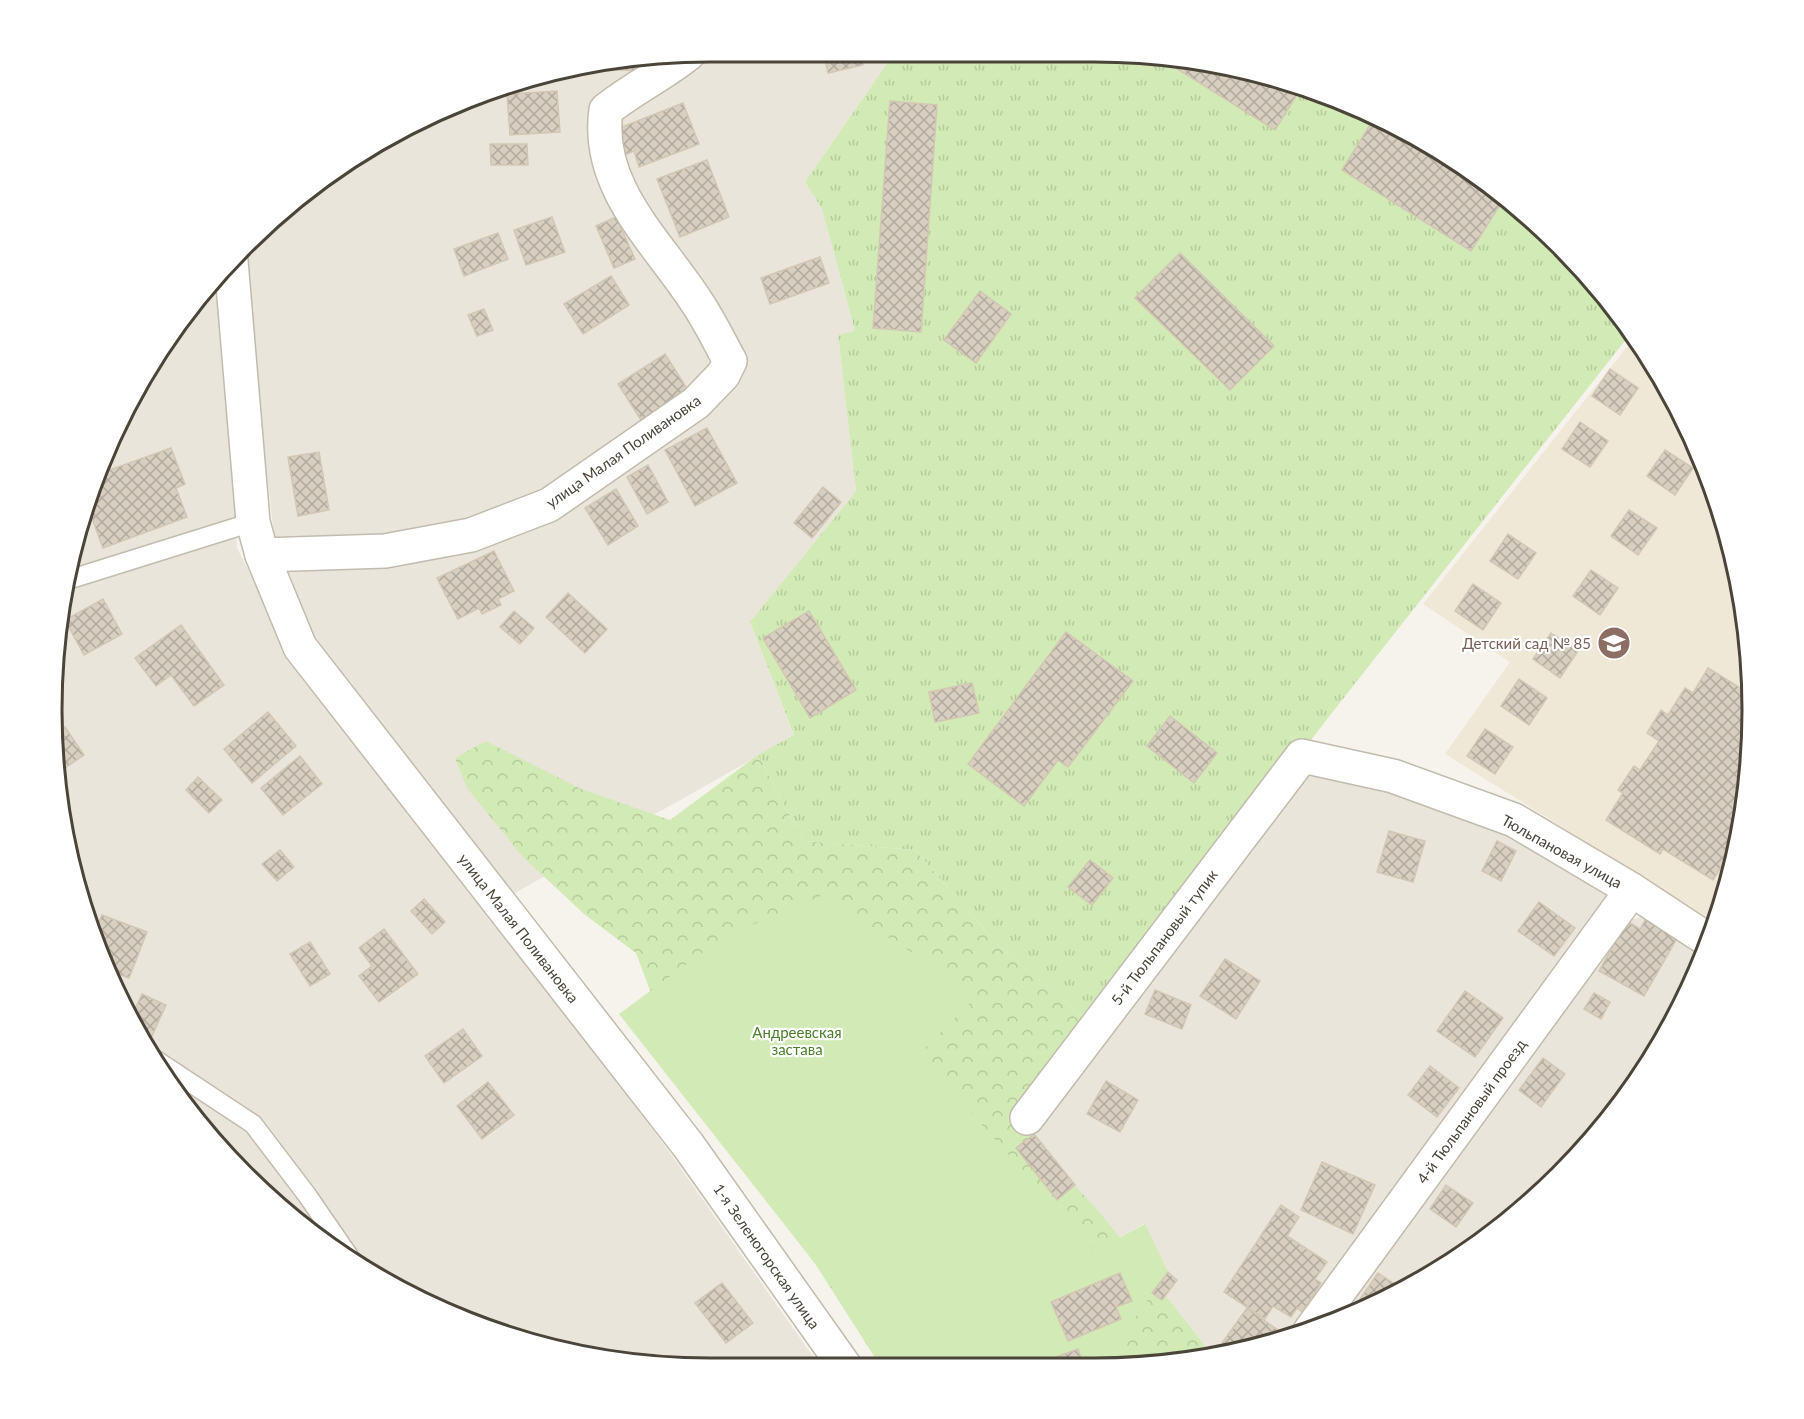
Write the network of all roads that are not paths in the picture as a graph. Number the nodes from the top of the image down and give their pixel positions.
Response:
1 (675, 63) edge
2 (232, 271) edge
3 (254, 522) junction
4 (262, 555) junction
5 (75, 578) edge
6 (1302, 756) joint
7 (1632, 890) junction
8 (1701, 936) edge
9 (171, 1070) edge
10 (1027, 1118) dead end
11 (688, 1145) joint
12 (339, 1241) edge
13 (1321, 1316) edge
14 (839, 1358) edge

1 - 4 street, улица Малая Поливановка
2 - 3 street, улица Малая Поливановка
3 - 4 street, улица Малая Поливановка
3 - 5 lane
4 - 11 street, улица Малая Поливановка
6 - 7 street, Тюльпановая улица
6 - 10 street, 5-й Тюльпановый тупик
7 - 8 street, Тюльпановая улица
7 - 13 street, 4-й Тюльпановый проезд
9 - 12 lane
11 - 14 street, 1-я Зеленогорская улица

